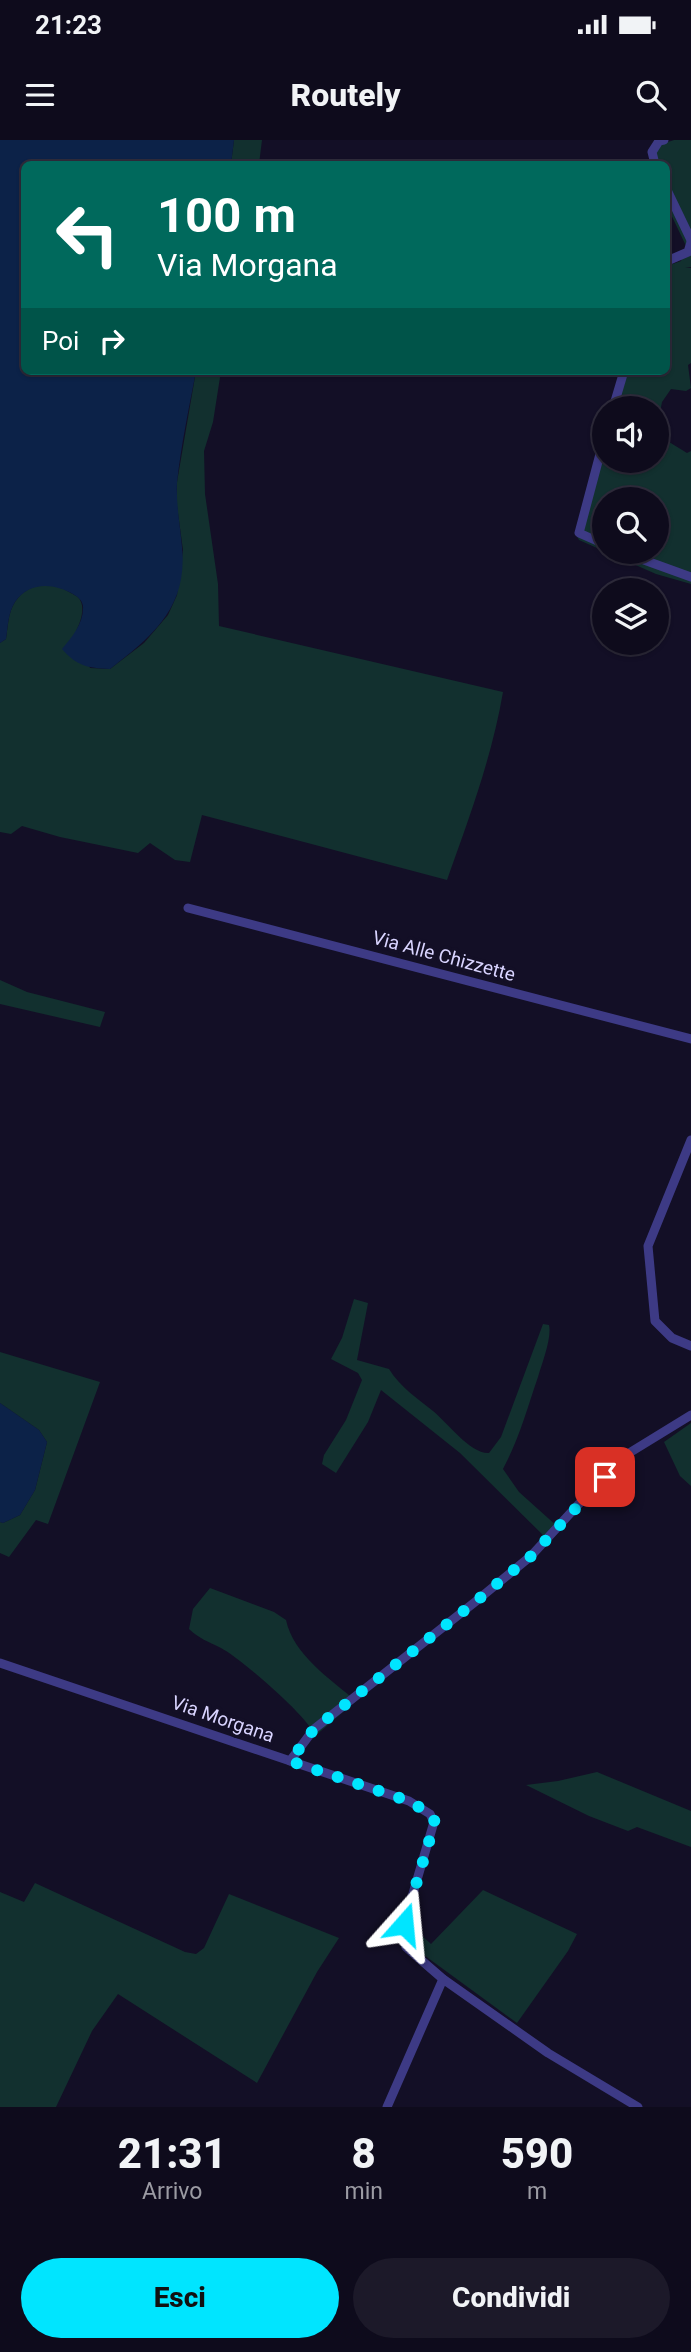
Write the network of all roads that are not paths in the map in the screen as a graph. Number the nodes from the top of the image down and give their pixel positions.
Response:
1 (664, 140) edge
2 (654, 161) edge
3 (670, 197) edge
4 (691, 242) edge
5 (670, 260) edge
6 (623, 375) edge
7 (617, 396) edge
8 (595, 473) edge
9 (592, 539) edge
10 (655, 564) edge
11 (691, 577) edge
12 (188, 908) dead end
13 (691, 1039) edge
14 (691, 1140) edge
15 (691, 1346) edge
16 (691, 1415) edge
17 (0, 1663) edge
18 (290, 1761) junction
19 (443, 1979) junction
20 (387, 2107) edge
21 (638, 2107) edge

1 - 2 street
3 - 4 street
4 - 5 street
6 - 7 street
8 - 9 street
10 - 11 street
12 - 13 street, Via Alle Chizzette
14 - 15 street
16 - 18 street
17 - 18 street, Via Morgana
18 - 19 street, Via Morgana
19 - 20 street
19 - 21 street, Via Morgana

